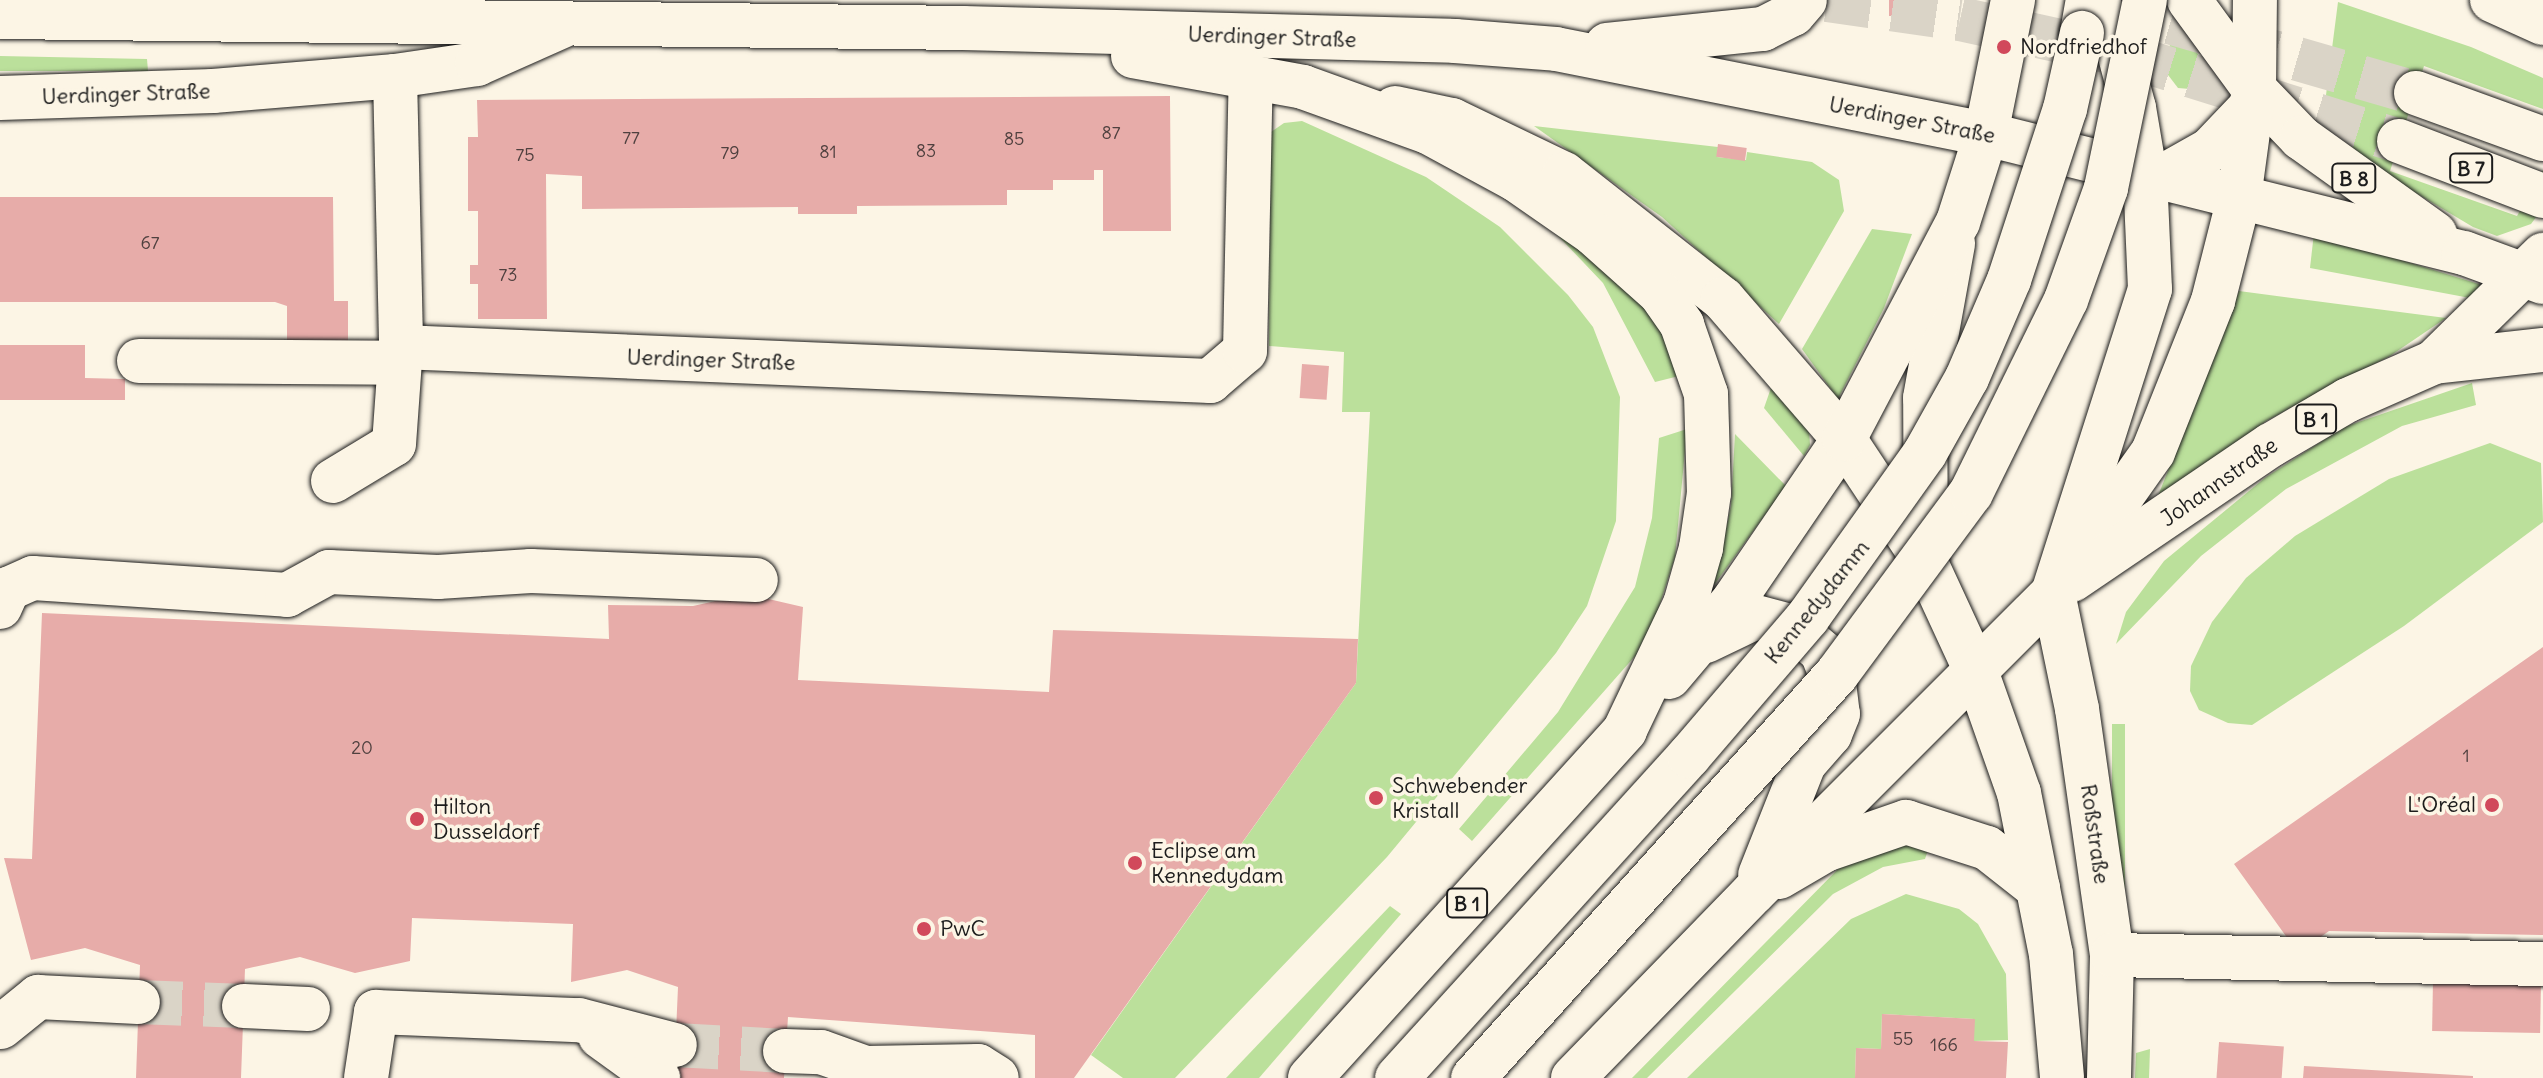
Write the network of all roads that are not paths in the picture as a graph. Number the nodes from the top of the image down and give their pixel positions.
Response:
1 (1805, 0) edge
2 (2013, 0) edge
3 (2145, 0) edge
4 (2189, 0) edge
5 (2255, 0) edge
6 (2492, 0) edge
7 (2089, 11) edge
8 (0, 17) edge
9 (2543, 23) edge
10 (567, 24) junction
11 (963, 28) junction
12 (1556, 49) junction
13 (395, 76) junction
14 (1251, 76) junction
15 (1303, 87) junction
16 (2416, 93) tunnel mouth
17 (0, 98) edge
18 (2252, 99) junction
19 (1986, 134) junction
20 (2543, 139) edge
21 (2399, 141) tunnel mouth
22 (2153, 175) junction
23 (2543, 196) edge
24 (2239, 198) junction
25 (1958, 222) junction
26 (2464, 253) junction
27 (2538, 267) edge
28 (2543, 350) edge
29 (400, 355) junction
30 (139, 361) dead end
31 (2434, 362) junction
32 (1844, 439) junction
33 (333, 481) dead end
34 (1926, 563) junction
35 (756, 580) dead end
36 (2053, 593) junction
37 (0, 607) edge
38 (1695, 647) junction
39 (1976, 671) junction
40 (1625, 730) junction
41 (2038, 888) junction
42 (1753, 893) junction
43 (2112, 955) junction
44 (2543, 964) edge
45 (138, 1002) tunnel mouth
46 (244, 1006) tunnel mouth
47 (308, 1009) dead end
48 (0, 1025) edge
49 (0, 1038) edge
50 (785, 1051) tunnel mouth
51 (667, 1062) tunnel mouth
52 (857, 1073) edge
53 (366, 1078) edge
54 (997, 1078) edge
55 (1310, 1078) edge
56 (1397, 1078) edge
57 (1473, 1078) edge
58 (1573, 1078) edge
59 (2062, 1078) edge
60 (2109, 1078) edge

1 - 12 main road
2 - 19 main road, B 1
3 - 57 main road, bridge
4 - 18 main road, B 8
5 - 18 main road
6 - 9 main road
7 - 22 main road
7 - 56 main road, Kennedydamm, bridge
8 - 10 main road
10 - 11 main road, Uerdinger Straße
10 - 13 main road, Uerdinger Straße
11 - 12 main road, Uerdinger Straße
11 - 14 main road
12 - 19 main road, Uerdinger Straße
13 - 17 main road, Uerdinger Straße
13 - 29 main road
14 - 15 main road
14 - 29 main road, Uerdinger Straße
15 - 32 main road
15 - 40 main road
16 - 20 main road, B 7
18 - 22 main road
18 - 24 main road
18 - 26 main road, Johannstraße / B 8
19 - 22 main road, Uerdinger Straße
19 - 25 main road, B 1
21 - 23 main road, B 7
22 - 24 main road, Johannstraße
22 - 36 main road
24 - 26 main road, Johannstraße
24 - 36 main road
25 - 32 main road, B 1
25 - 34 main road
26 - 27 main road, Johannstraße
27 - 31 main road, Johannstraße
28 - 31 main road, Johannstraße / B 1
29 - 30 main road, Uerdinger Straße
29 - 33 main road
31 - 36 main road, Johannstraße / B 1
32 - 34 main road
32 - 38 main road, B 1
34 - 39 main road
35 - 37 main road
36 - 39 main road, B 1
36 - 43 main road, Roßstraße
38 - 40 main road, B 1
38 - 42 main road
39 - 41 main road
39 - 42 main road, B 1
40 - 55 main road, B 1
41 - 42 main road
41 - 59 main road
42 - 58 main road, B 1
43 - 44 main road
43 - 60 main road, Roßstraße
45 - 48 main road
46 - 47 main road
48 - 49 main road
50 - 52 main road
51 - 53 main road
52 - 54 main road

